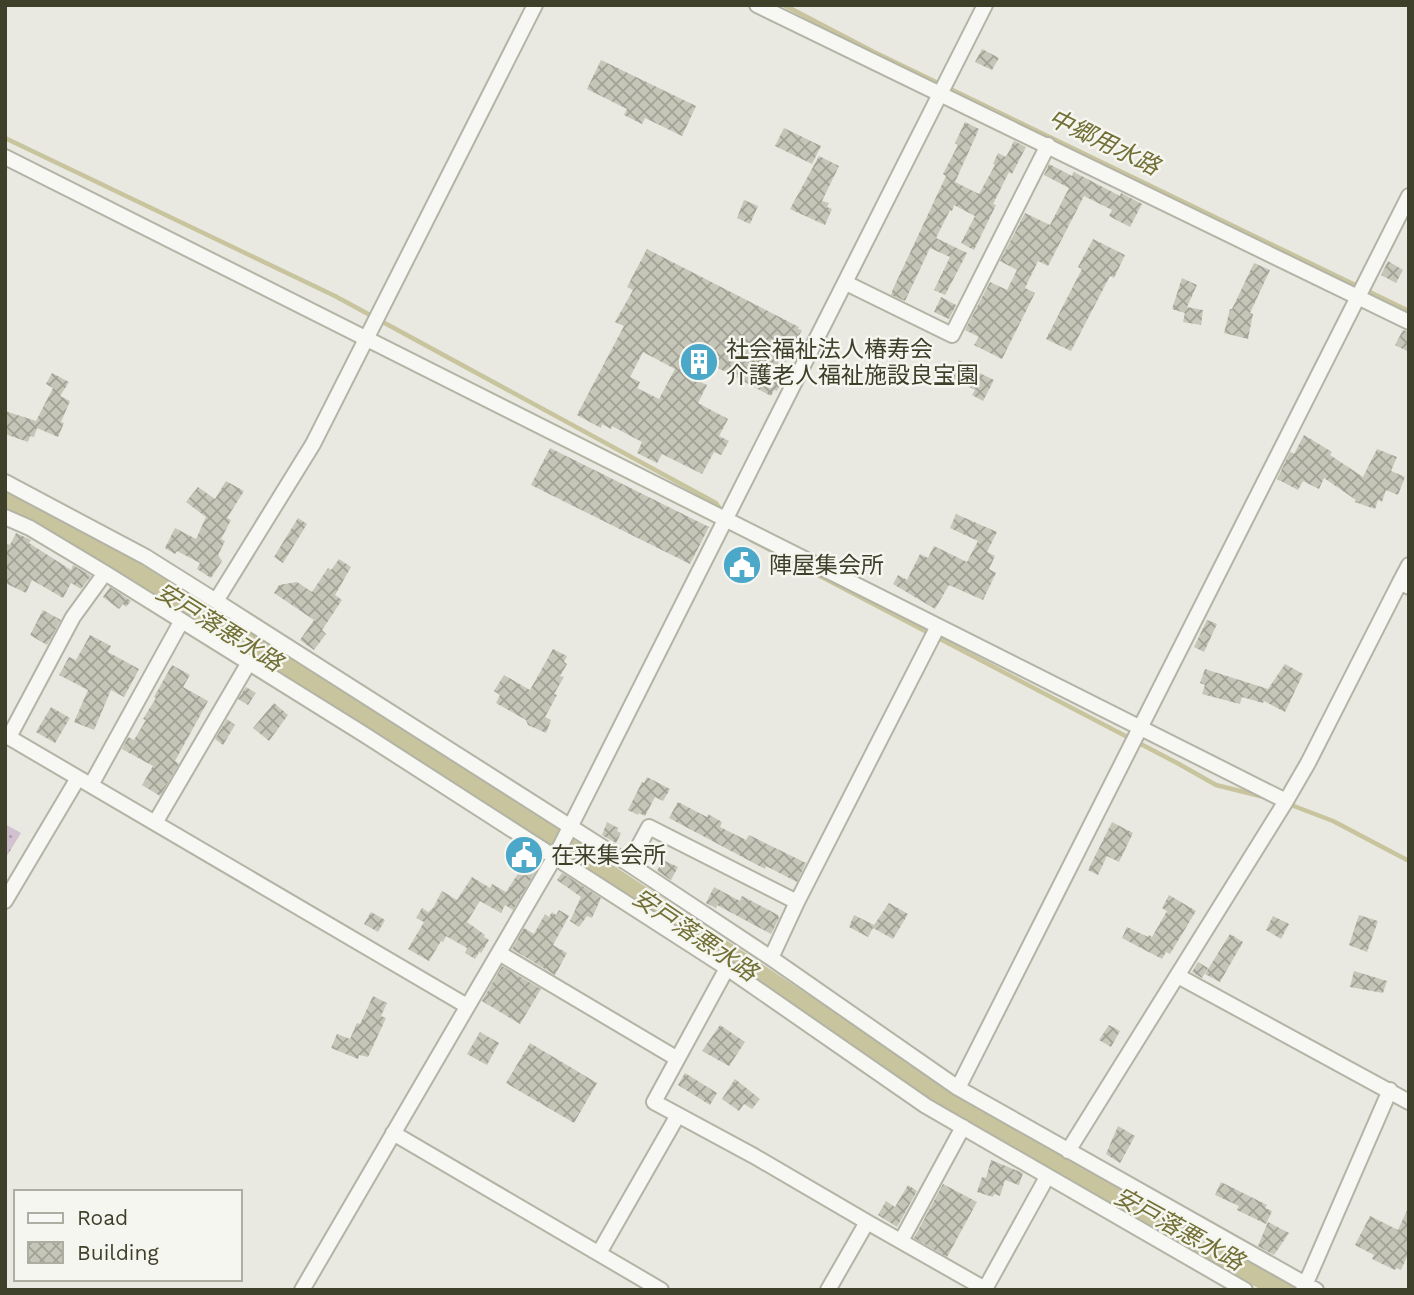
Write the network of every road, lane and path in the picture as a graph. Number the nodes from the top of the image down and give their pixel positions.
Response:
1 (535, 5) edge
2 (757, 5) edge
3 (985, 5) edge
4 (942, 94) junction
5 (1048, 145) junction
6 (5, 157) edge
7 (1409, 197) edge
8 (846, 283) junction
9 (1357, 296) junction
10 (1409, 322) edge
11 (366, 339) junction
12 (5, 482) edge
13 (5, 517) edge
14 (725, 520) junction
15 (1409, 565) edge
16 (105, 573) junction
17 (1404, 585) edge
18 (216, 601) junction
19 (181, 622) junction
20 (938, 626) junction
21 (248, 664) junction
22 (1139, 729) junction
23 (7, 736) edge
24 (84, 782) junction
25 (1286, 801) junction
26 (155, 823) junction
27 (569, 831) junction
28 (556, 855) junction
29 (629, 864) junction
30 (5, 901) edge
31 (797, 902) junction
32 (499, 953) junction
33 (771, 958) junction
34 (727, 968) junction
35 (1178, 975) junction
36 (467, 1006) junction
37 (676, 1058) junction
38 (958, 1088) junction
39 (1390, 1090) junction
40 (1409, 1102) edge
41 (678, 1115) junction
42 (963, 1127) junction
43 (393, 1132) junction
44 (1068, 1151) junction
45 (1047, 1177) junction
46 (867, 1222) junction
47 (901, 1241) junction
48 (599, 1253) junction
49 (1307, 1288) edge
50 (302, 1290) edge
51 (662, 1290) edge
52 (828, 1290) edge
53 (1245, 1290) edge

1 - 11 street
2 - 4 street
3 - 4 street
4 - 5 street
4 - 8 street
5 - 8 street
5 - 9 street
6 - 11 street
7 - 9 street
8 - 14 street
9 - 10 street
9 - 22 street
11 - 14 street
11 - 18 street
12 - 18 street
13 - 16 street
14 - 20 street
14 - 27 street
15 - 17 street
16 - 19 street
16 - 23 street
17 - 25 street
18 - 27 street
19 - 21 street
19 - 24 street
20 - 22 street
20 - 31 street
21 - 26 street
21 - 28 street
22 - 25 street
22 - 38 street
23 - 24 street
24 - 26 street
24 - 30 street
25 - 35 street
26 - 36 street
27 - 28 street
27 - 29 street
28 - 32 street
28 - 34 street
29 - 31 street
29 - 33 street
31 - 33 street
32 - 36 street
32 - 37 street
33 - 38 street
34 - 37 street
34 - 42 street
35 - 39 street
35 - 44 street
36 - 43 street
37 - 41 street
38 - 44 street
39 - 40 street
39 - 49 street
41 - 46 street
41 - 48 street
42 - 45 street
42 - 47 street
43 - 48 street
43 - 50 street
44 - 49 street
45 - 47 street
45 - 53 street
46 - 47 street
46 - 52 street
48 - 51 street

